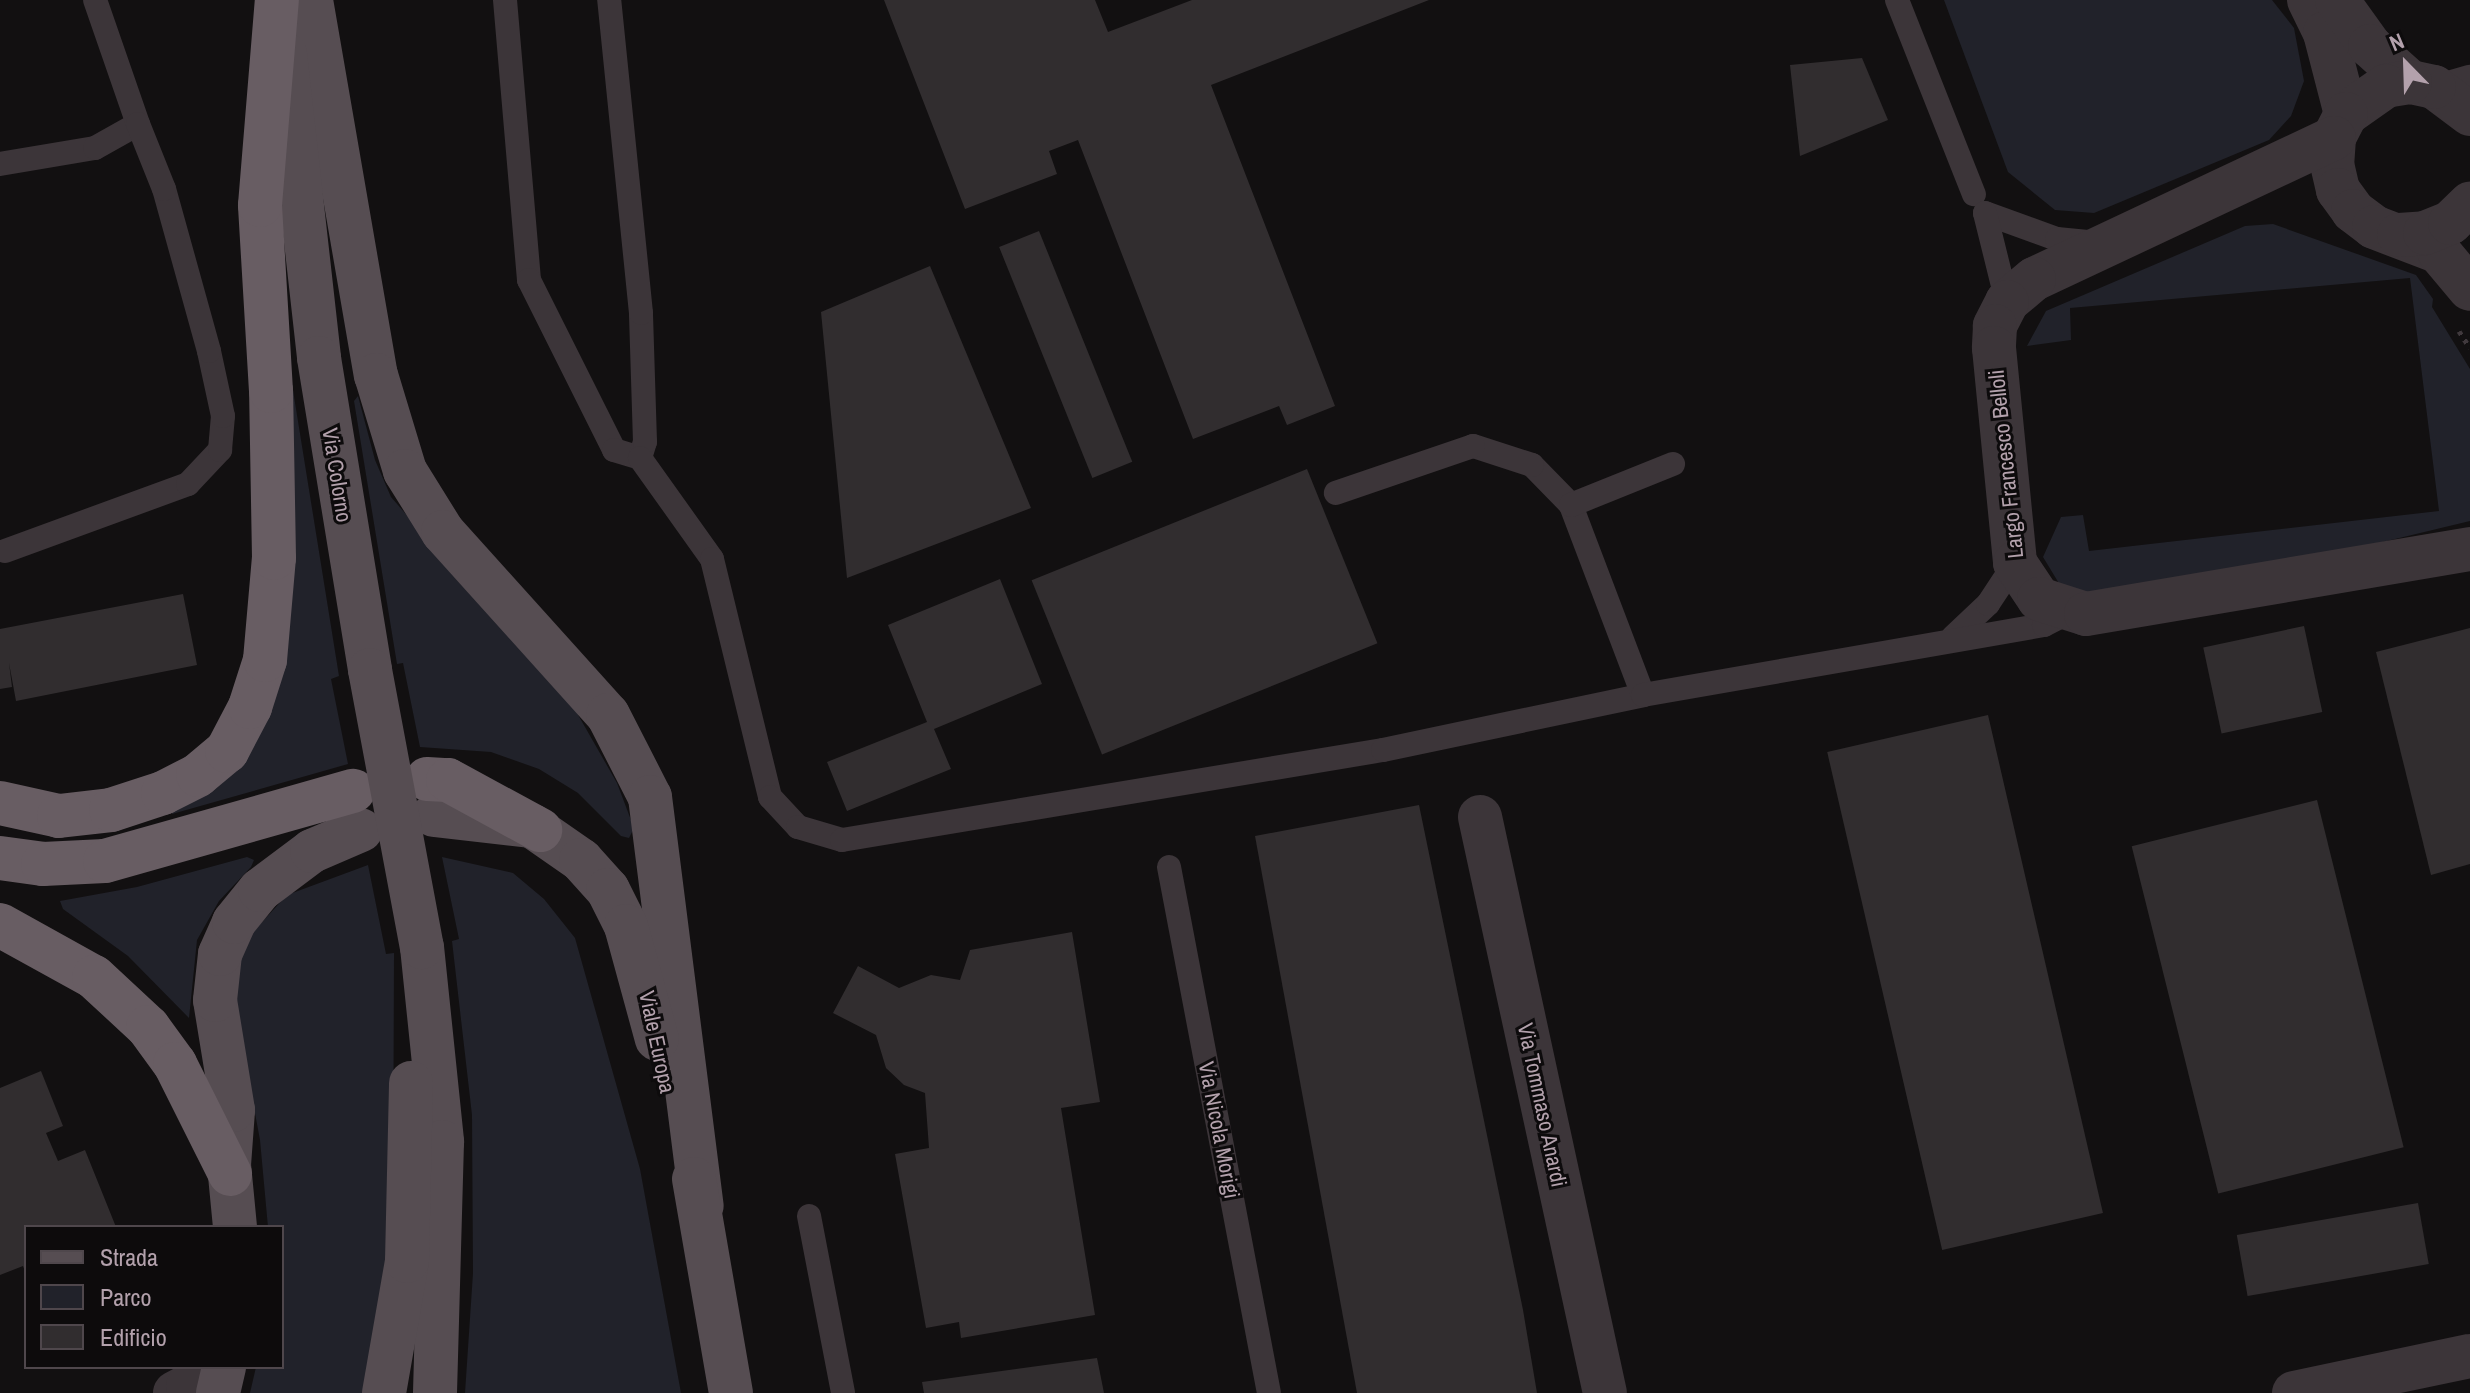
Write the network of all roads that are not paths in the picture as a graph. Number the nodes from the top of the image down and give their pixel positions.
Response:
1 (95, 0) edge
2 (279, 0) edge
3 (311, 0) edge
4 (505, 0) edge
5 (609, 0) edge
6 (1897, 0) edge
7 (2309, 0) edge
8 (2337, 0) edge
9 (2438, 82) edge
10 (2470, 114) edge
11 (138, 124) junction
12 (2340, 126) junction
13 (0, 164) edge
14 (1974, 194) dead end
15 (2470, 204) edge
16 (2399, 235) junction
17 (2112, 244) junction
18 (2007, 302) junction
19 (2463, 308) edge
20 (640, 458) junction
21 (1673, 464) dead end
22 (1336, 493) dead end
23 (1571, 505) junction
24 (2470, 549) edge
25 (5, 551) dead end
26 (2015, 563) junction
27 (2069, 612) junction
28 (1953, 637) junction
29 (1643, 695) junction
30 (430, 797) dead end
31 (0, 803) edge
32 (357, 810) joint
33 (1480, 817) dead end
34 (540, 830) joint
35 (0, 858) edge
36 (1169, 867) dead end
37 (0, 925) edge
38 (425, 967) junction
39 (230, 1174) junction
40 (702, 1206) junction
41 (809, 1216) dead end
42 (235, 1225) edge
43 (2470, 1356) edge
44 (201, 1369) edge
45 (224, 1369) edge
46 (732, 1383) edge
47 (175, 1393) edge
48 (218, 1393) edge
49 (384, 1393) edge
50 (435, 1393) edge
51 (843, 1393) edge
52 (1269, 1393) edge
53 (1605, 1393) edge
54 (2294, 1393) edge

1 - 11 lane
2 - 31 highway
2 - 38 main road, Via Colorno, bridge
3 - 40 main road
4 - 20 lane
5 - 20 lane
6 - 14 lane
7 - 12 street
8 - 9 street
9 - 10 street
9 - 12 street
11 - 13 lane
11 - 25 lane
12 - 16 street
12 - 17 street
15 - 16 street
16 - 19 street
17 - 18 street
17 - 18 lane
18 - 26 street, Largo Francesco Belloli
20 - 29 lane
21 - 23 lane
22 - 23 lane
23 - 29 lane
24 - 27 street
26 - 27 street, Largo Francesco Belloli
26 - 28 lane
27 - 28 lane
28 - 29 lane
30 - 34 highway
32 - 35 highway
32 - 39 main road
33 - 53 street, Via Tommaso Anardi
34 - 40 main road, Viale Europa
36 - 52 lane, Via Nicola Morigi
37 - 39 highway
38 - 49 main road
38 - 50 main road
39 - 42 main road
40 - 46 main road, Viale Europa
41 - 51 lane
43 - 54 street
44 - 47 street
45 - 48 main road

